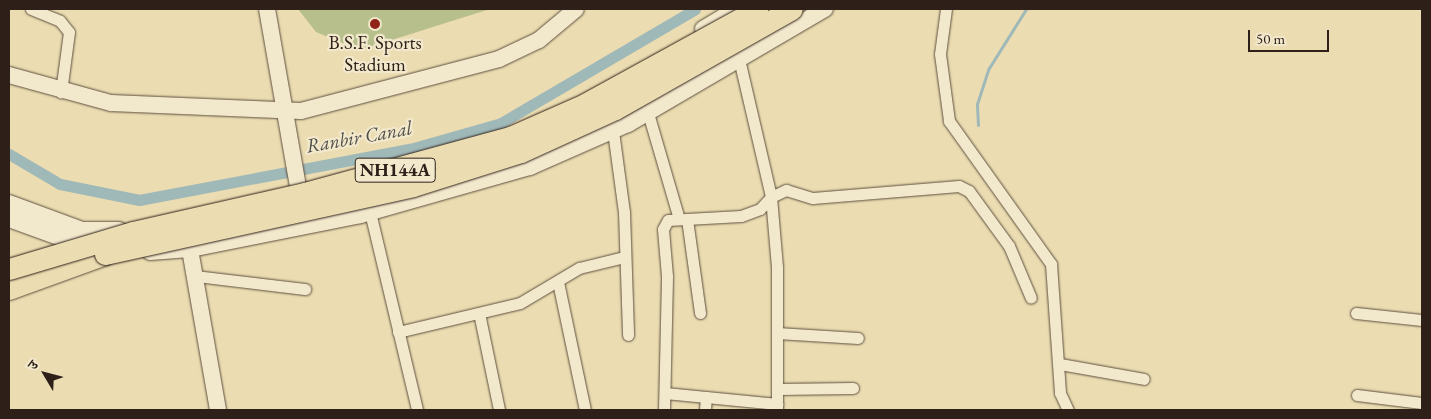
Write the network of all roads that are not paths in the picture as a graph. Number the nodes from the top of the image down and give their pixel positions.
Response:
1 (31, 9) edge
2 (267, 9) edge
3 (576, 9) edge
4 (758, 9) edge
5 (792, 9) edge
6 (825, 9) edge
7 (946, 9) edge
8 (727, 11) edge
9 (739, 60) junction
10 (9, 75) edge
11 (61, 92) junction
12 (283, 112) junction
13 (648, 113) junction
14 (613, 131) junction
15 (298, 183) junction
16 (771, 197) junction
17 (9, 203) edge
18 (370, 212) junction
19 (186, 213) junction
20 (9, 219) edge
21 (683, 219) junction
22 (116, 230) junction
23 (74, 244) junction
24 (190, 249) junction
25 (624, 257) junction
26 (9, 270) edge
27 (196, 276) junction
28 (558, 282) junction
29 (9, 289) edge
30 (305, 289) dead end
31 (1031, 298) dead end
32 (479, 313) junction
33 (700, 313) dead end
34 (1356, 313) dead end
35 (1422, 320) edge
36 (398, 332) junction
37 (777, 333) junction
38 (628, 335) dead end
39 (858, 338) dead end
40 (1060, 364) junction
41 (1144, 379) dead end
42 (853, 388) dead end
43 (778, 389) junction
44 (665, 394) junction
45 (1358, 395) dead end
46 (706, 397) junction
47 (1422, 403) edge
48 (777, 407) edge
49 (218, 410) edge
50 (417, 410) edge
51 (499, 410) edge
52 (585, 410) edge
53 (664, 410) edge
54 (705, 410) edge
55 (1068, 410) edge

1 - 11 street
2 - 12 street
3 - 12 street
4 - 26 highway, NH144A, bridge
5 - 29 highway, NH144A, bridge
6 - 9 street
7 - 40 street
8 - 15 street
9 - 13 street
9 - 16 street
10 - 11 street
11 - 12 street
12 - 15 street
13 - 14 street
13 - 21 street
14 - 18 street
14 - 25 street
15 - 19 street
16 - 21 street
16 - 31 street
16 - 37 street
17 - 22 street
18 - 24 street
18 - 36 street
19 - 22 street
19 - 24 street
20 - 23 street
21 - 33 street
21 - 44 street
22 - 23 street
23 - 24 street
23 - 26 street
24 - 27 street
25 - 28 street
25 - 38 street
27 - 30 street
27 - 49 street
28 - 32 street
28 - 52 street
32 - 36 street
32 - 51 street
34 - 35 street
36 - 50 street
37 - 39 street
37 - 43 street
40 - 41 street
40 - 55 street
42 - 43 street
43 - 48 street
44 - 46 street
44 - 53 street
45 - 47 street
46 - 48 street
46 - 54 street

